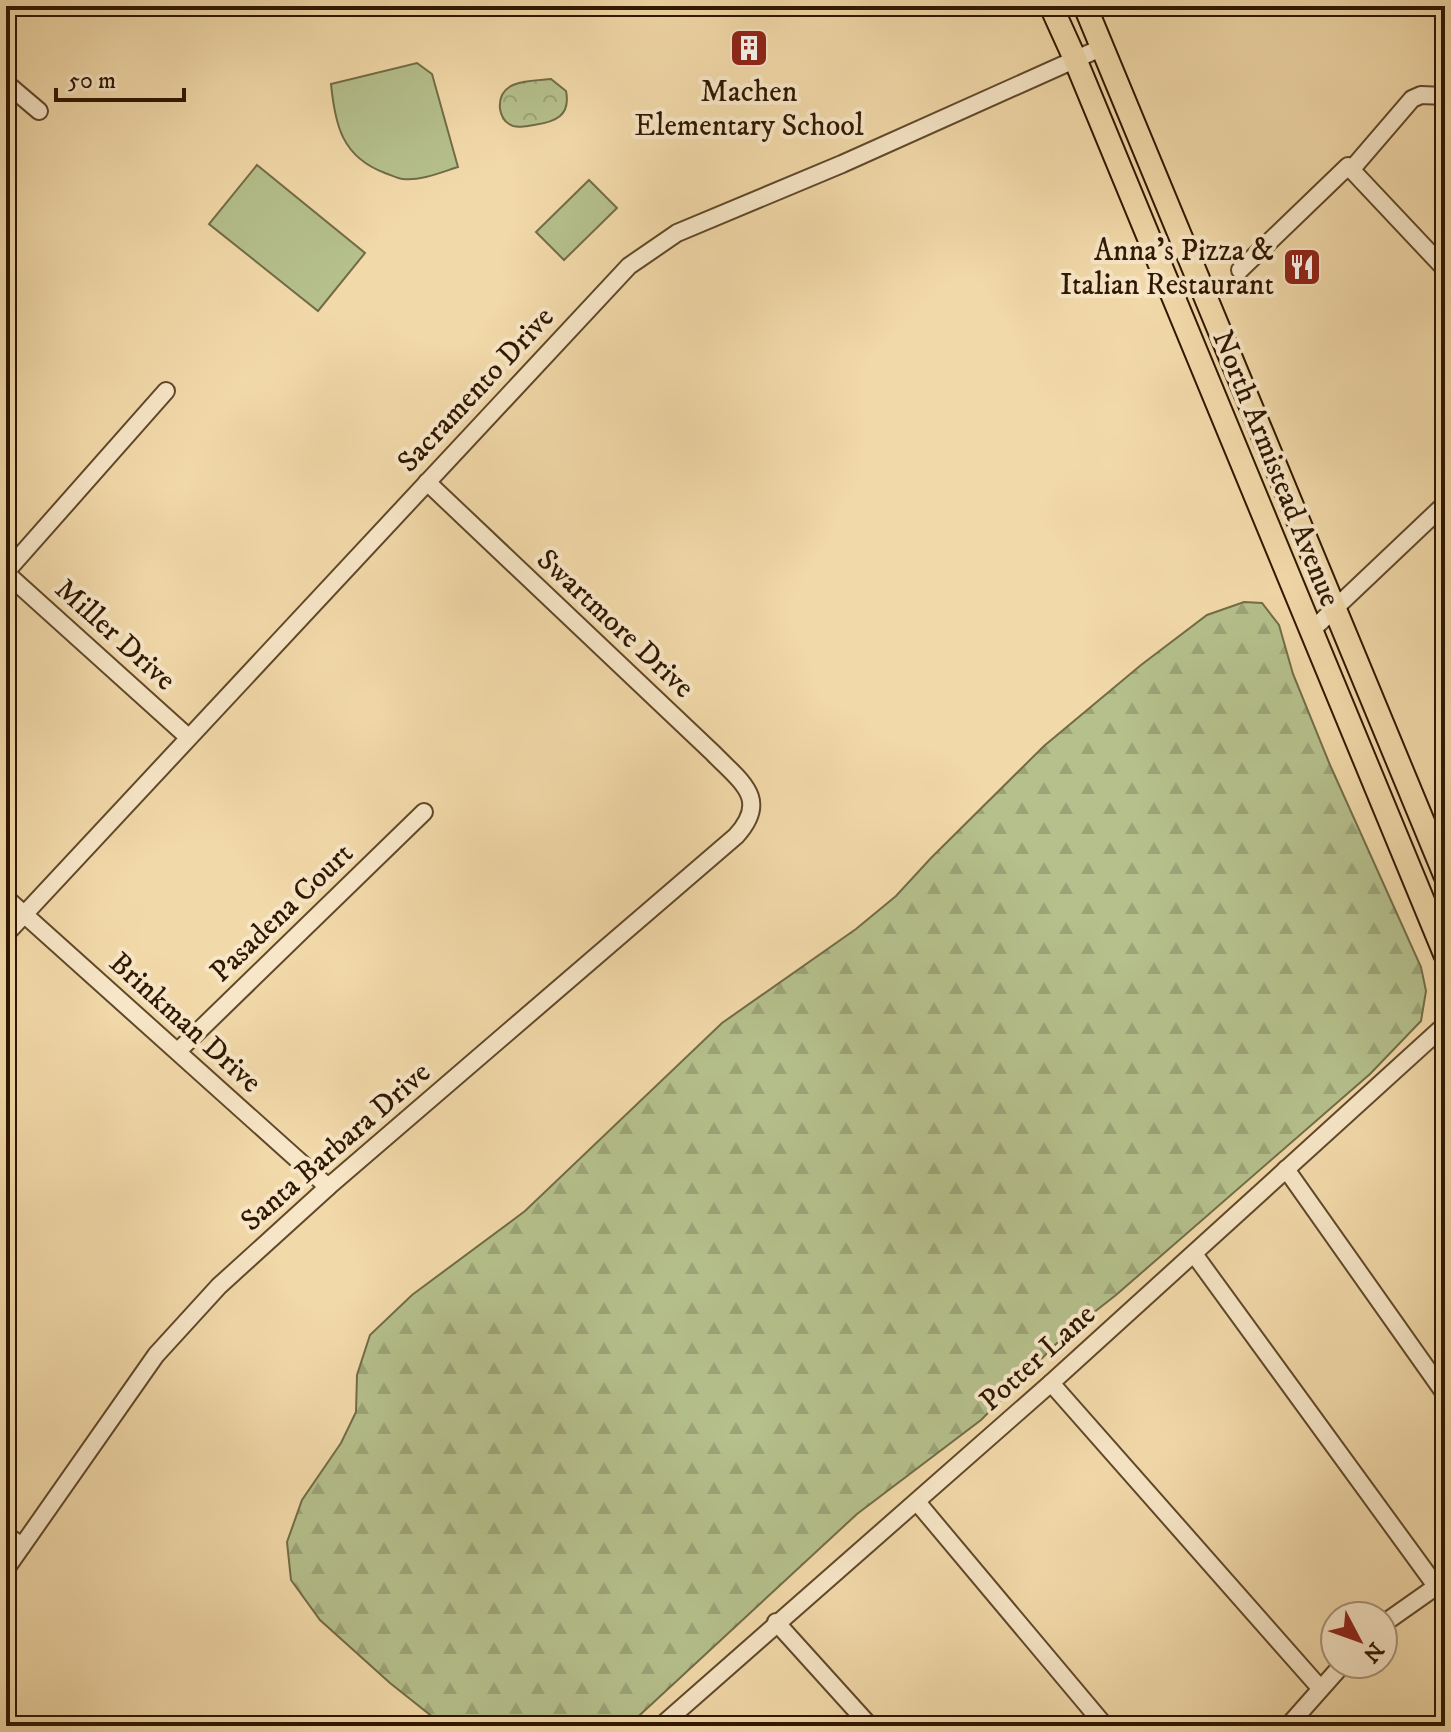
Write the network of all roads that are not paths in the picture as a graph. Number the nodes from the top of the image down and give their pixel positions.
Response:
1 (1051, 6) edge
2 (1085, 6) edge
3 (1103, 47) junction
4 (1075, 59) junction
5 (6, 83) edge
6 (1445, 96) edge
7 (39, 111) dead end
8 (1351, 170) junction
9 (1445, 269) edge
10 (1240, 270) dead end
11 (166, 391) dead end
12 (427, 482) junction
13 (1445, 504) edge
14 (6, 572) edge
15 (1336, 608) junction
16 (1311, 631) junction
17 (188, 737) junction
18 (424, 812) dead end
19 (752, 813) joint
20 (1445, 875) edge
21 (6, 898) edge
22 (23, 914) junction
23 (6, 934) edge
24 (1445, 954) edge
25 (1445, 1025) edge
26 (178, 1051) junction
27 (1286, 1169) junction
28 (328, 1187) junction
29 (1194, 1254) junction
30 (1051, 1383) junction
31 (1445, 1394) edge
32 (917, 1502) junction
33 (6, 1535) edge
34 (22, 1546) junction
35 (6, 1569) edge
36 (1440, 1583) edge
37 (1399, 1612) edge
38 (776, 1622) junction
39 (1328, 1680) edge
40 (1320, 1688) junction
41 (661, 1726) edge
42 (870, 1726) edge
43 (1105, 1726) edge
44 (1288, 1726) edge

1 - 4 main road, North Armistead Avenue
2 - 3 main road, North Armistead Avenue
3 - 4 street, Sacramento Drive
3 - 15 main road, North Armistead Avenue
4 - 12 street, Sacramento Drive
4 - 16 main road, North Armistead Avenue
5 - 7 street
6 - 8 street
8 - 9 street
8 - 10 street
11 - 14 street
12 - 17 street, Sacramento Drive
12 - 19 street, Swartmore Drive
13 - 15 street
14 - 17 street, Miller Drive
15 - 16 street
15 - 20 main road, North Armistead Avenue
16 - 24 main road, North Armistead Avenue
17 - 22 street, Sacramento Drive
18 - 26 street, Pasadena Court
19 - 28 street, Santa Barbara Drive
21 - 22 street, Brinkman Drive
22 - 23 street, Sacramento Drive
22 - 26 street, Brinkman Drive
25 - 27 street, Potter Lane
26 - 28 street, Brinkman Drive
27 - 29 street, Potter Lane
27 - 31 street
28 - 34 street, Santa Barbara Drive
29 - 30 street, Potter Lane
29 - 36 street
30 - 32 street, Potter Lane
30 - 40 street
32 - 38 street, Potter Lane
32 - 43 street
33 - 34 street
34 - 35 street, Santa Barbara Drive
36 - 37 street
38 - 41 street, Potter Lane
38 - 42 street
39 - 40 street
40 - 44 street

